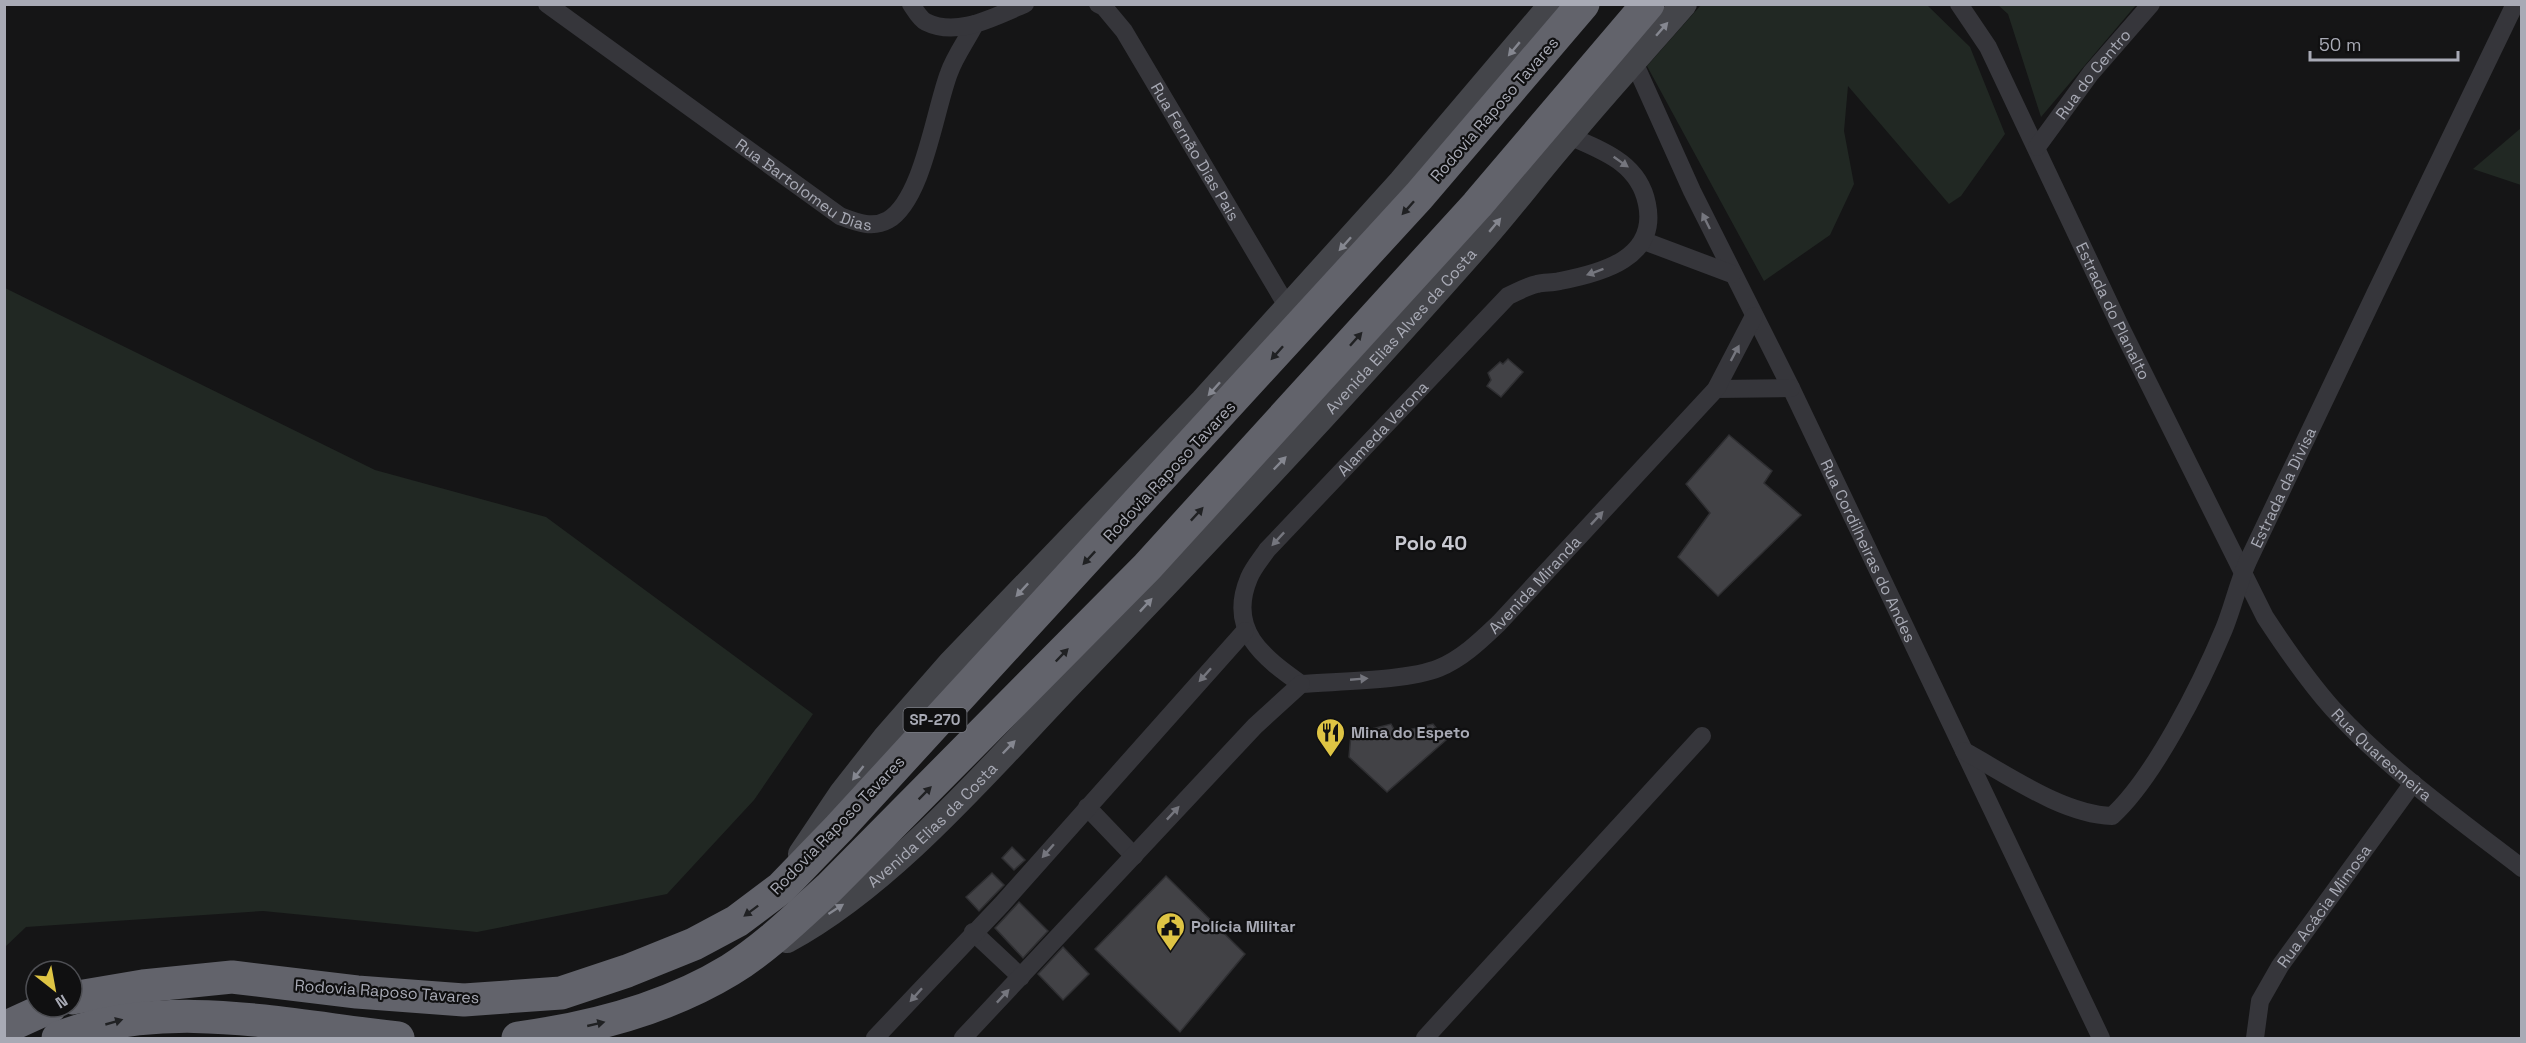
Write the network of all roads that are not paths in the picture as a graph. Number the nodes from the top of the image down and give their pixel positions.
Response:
1 (547, 4) edge
2 (910, 4) edge
3 (1025, 4) edge
4 (1098, 4) edge
5 (1552, 4) edge
6 (1583, 4) edge
7 (1648, 4) edge
8 (1684, 4) edge
9 (1959, 4) edge
10 (2151, 4) edge
11 (2515, 4) edge
12 (975, 24) junction
13 (1634, 62) junction
14 (1569, 136) junction
15 (2037, 147) junction
16 (1644, 241) junction
17 (1732, 274) junction
18 (1287, 306) junction
19 (1754, 316) junction
20 (1791, 388) junction
21 (1716, 389) junction
22 (2242, 573) junction
23 (2265, 617) joint
24 (1245, 632) junction
25 (1106, 647) joint
26 (1301, 684) junction
27 (1702, 736) dead end
28 (1964, 751) junction
29 (2413, 783) junction
30 (1087, 807) junction
31 (1134, 856) junction
32 (2522, 868) edge
33 (781, 888) junction
34 (974, 932) junction
35 (731, 970) junction
36 (1021, 977) junction
37 (84, 996) edge
38 (24, 1019) edge
39 (4, 1028) edge
40 (58, 1038) edge
41 (398, 1038) edge
42 (518, 1038) edge
43 (875, 1038) edge
44 (963, 1038) edge
45 (1425, 1038) edge
46 (2101, 1038) edge
47 (2255, 1038) edge

1 - 12 street, Rua Bartolomeu Dias
2 - 12 street
3 - 12 street
4 - 18 street, Rua Fernão Dias Pais
5 -> 18 main road
6 -> 33 highway, Rodovia Raposo Tavares / SP-270
35 -> 7 highway, SP-270
13 -> 8 main road, Avenida Elias Alves da Costa
9 - 15 street, Estrada do Planalto
10 - 15 street, Rua do Centro
11 - 22 street, Estrada da Divisa
13 - 14 main road, Avenida Elias Alves da Costa
17 -> 13 street, Rua Cordilheiras do Andes
14 -> 16 street
25 -> 14 main road, Avenida Elias Alves da Costa
15 - 22 street, Estrada do Planalto
16 - 17 street
16 -> 24 street, Alameda Verona
17 - 19 street, Rua Cordilheiras do Andes
18 -> 33 main road
19 - 20 street, Rua Cordilheiras do Andes
21 -> 19 street, Avenida Miranda
20 - 21 street
20 - 28 street, Rua Cordilheiras do Andes
26 -> 21 street, Avenida Miranda
22 - 23 street, Estrada do Planalto
22 - 28 street, Estrada da Divisa
23 - 29 street, Rua Quaresmeira
24 - 26 street
24 -> 30 street
35 -> 25 main road, Avenida Elias da Costa
31 -> 26 street
27 - 45 street
28 - 46 street, Rua Cordilheiras do Andes
29 - 32 street, Rua Quaresmeira
29 - 47 street, Rua Acácia Mimosa
30 - 31 street
30 -> 34 street
31 - 36 street
33 -> 37 highway, Rodovia Raposo Tavares / SP-270
34 - 36 street
34 -> 43 street
42 -> 35 highway, SP-270
44 -> 36 street
38 - 39 highway
40 -> 41 highway

